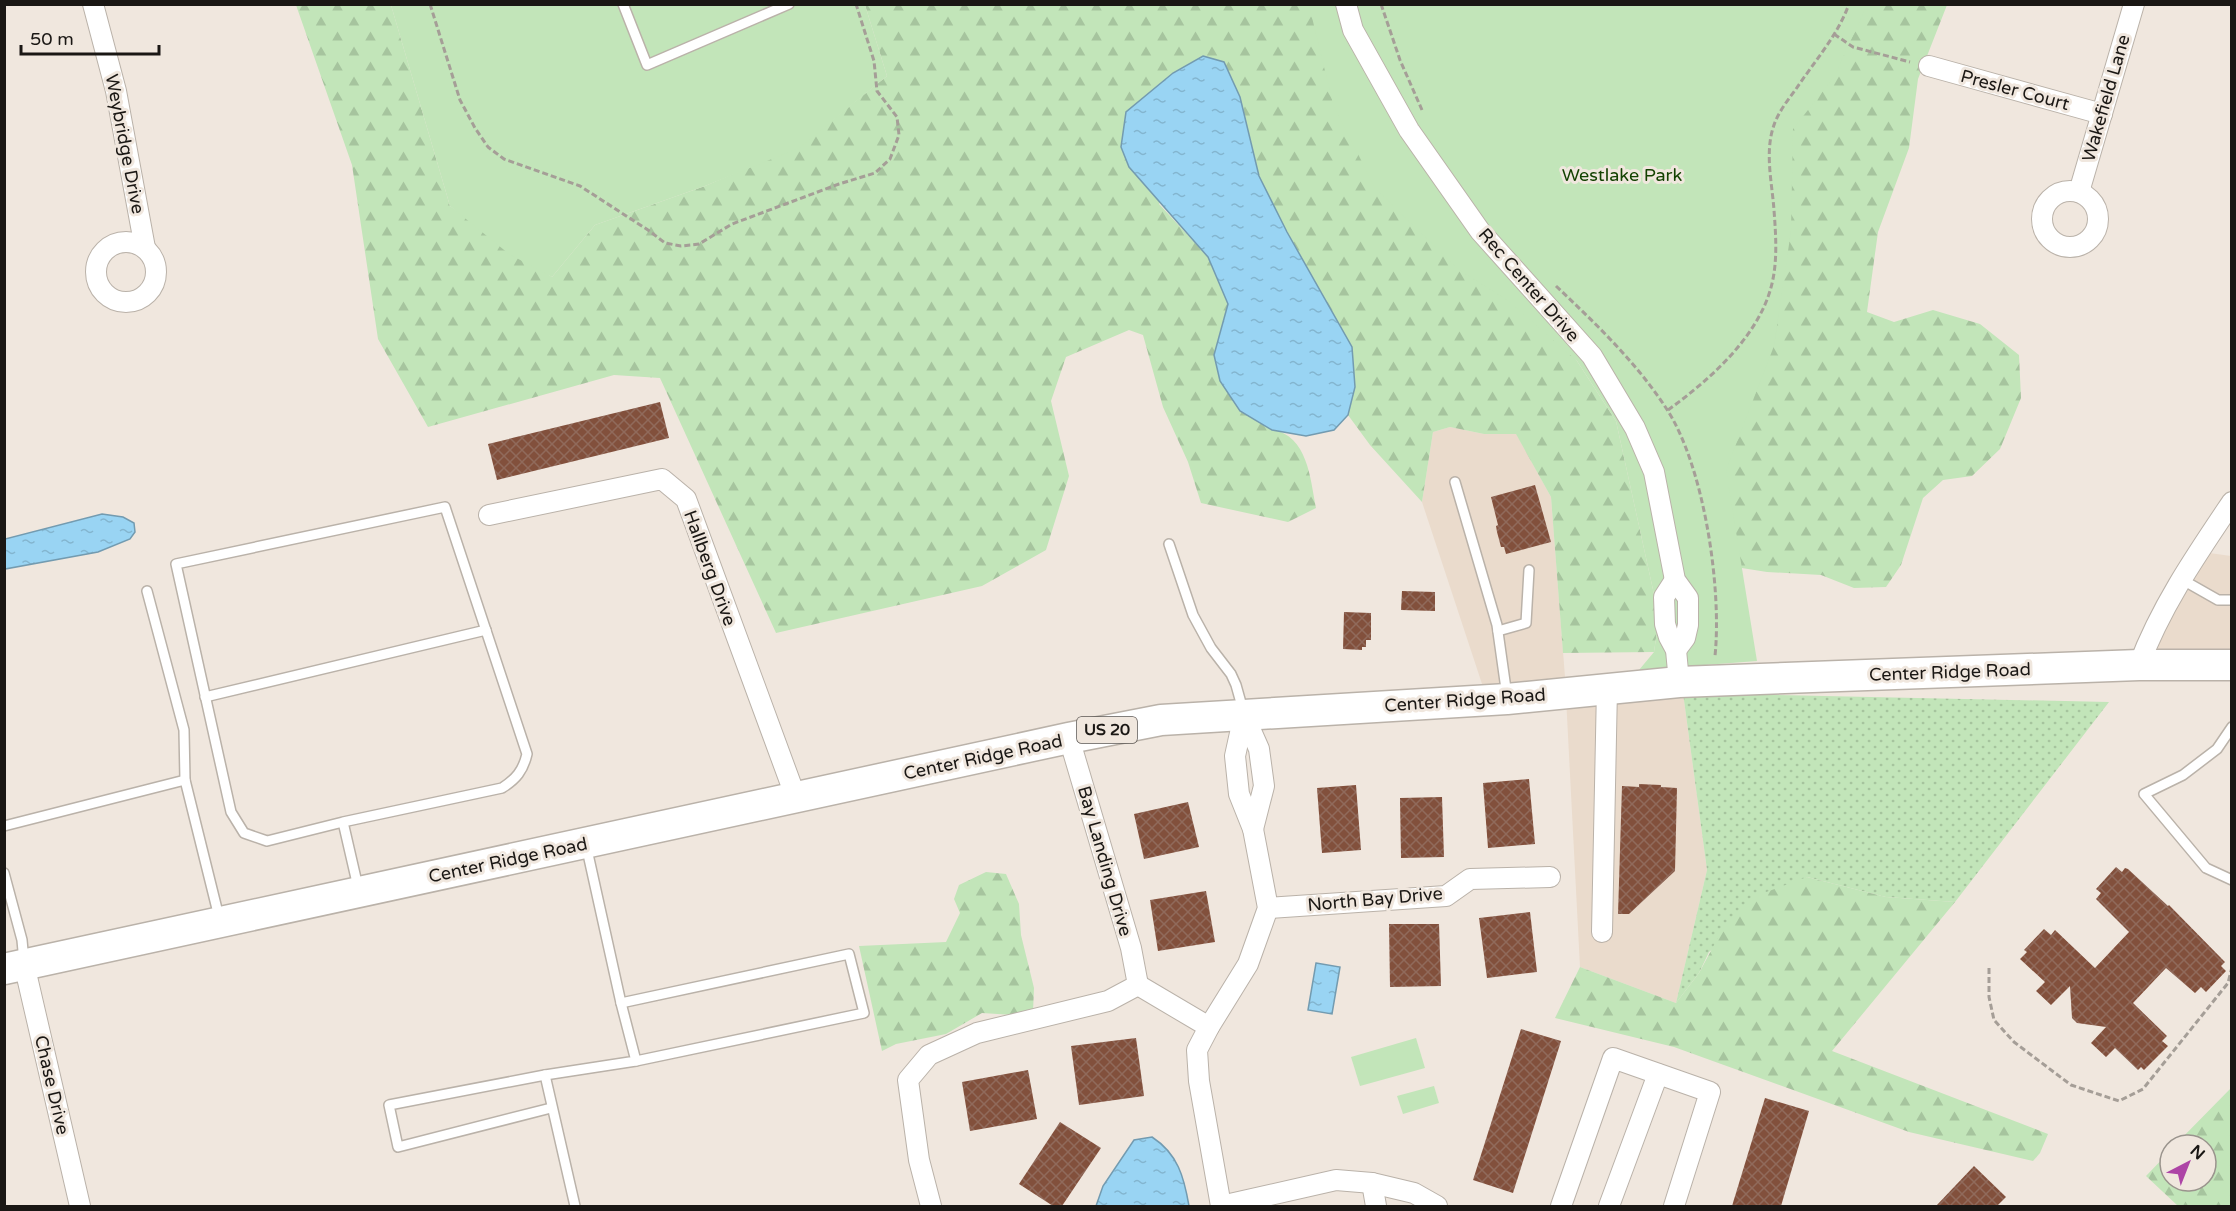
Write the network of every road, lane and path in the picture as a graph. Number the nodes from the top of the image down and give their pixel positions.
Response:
1 (93, 4) edge
2 (430, 4) edge
3 (623, 4) edge
4 (789, 4) edge
5 (856, 4) edge
6 (1346, 4) edge
7 (1849, 4) edge
8 (2134, 4) edge
9 (1834, 34) junction
10 (1929, 66) joint
11 (2102, 114) junction
12 (2079, 192) dead end
13 (146, 248) dead end
14 (1668, 410) dead end
15 (1455, 482) dead end
16 (2232, 502) edge
17 (489, 515) dead end
18 (1169, 544) dead end
19 (1529, 570) dead end
20 (2181, 579) junction
21 (147, 591) dead end
22 (2232, 600) edge
23 (486, 630) junction
24 (1498, 630) junction
25 (2139, 665) junction
26 (2232, 665) edge
27 (1679, 682) junction
28 (1607, 688) junction
29 (205, 697) junction
30 (1507, 699) junction
31 (1244, 715) junction
32 (2232, 727) edge
33 (1069, 738) junction
34 (185, 780) junction
35 (796, 798) junction
36 (343, 822) junction
37 (4, 826) edge
38 (585, 843) junction
39 (4, 873) edge
40 (1550, 877) dead end
41 (2232, 880) edge
42 (359, 892) junction
43 (1268, 908) junction
44 (220, 922) junction
45 (1602, 932) dead end
46 (14, 967) edge
47 (2232, 967) edge
48 (1989, 968) dead end
49 (1138, 985) junction
50 (621, 1003) junction
51 (1209, 1027) junction
52 (636, 1061) junction
53 (1658, 1074) junction
54 (545, 1075) junction
55 (551, 1108) junction
56 (1372, 1183) junction
57 (80, 1206) edge
58 (575, 1206) edge
59 (931, 1206) edge
60 (1221, 1206) edge
61 (1376, 1206) edge
62 (1437, 1206) edge
63 (1562, 1206) edge
64 (1609, 1206) edge
65 (1674, 1206) edge

1 - 13 street, Weybridge Drive
2 - 5 path
3 - 4 lane
6 - 27 street, Rec Center Drive
7 - 9 path
8 - 11 street, Wakefield Lane
9 - 10 path
9 - 14 path
10 - 11 street, Presler Court
11 - 12 street, Wakefield Lane
15 - 24 lane
16 - 20 street
17 - 35 street, Hallberg Drive
18 - 31 lane
19 - 24 lane
20 - 22 lane
20 - 25 street
21 - 34 lane
23 - 29 lane
23 - 29 lane
23 - 36 lane
24 - 30 lane
25 - 26 main road, Center Ridge Road / US 20
25 - 27 main road, Center Ridge Road / US 20
27 - 28 main road, Center Ridge Road / US 20
28 - 30 main road, Center Ridge Road / US 20
28 - 45 street
29 - 36 lane
30 - 31 main road, Center Ridge Road / US 20
31 - 33 main road, Center Ridge Road / US 20
31 - 43 street
32 - 41 lane
33 - 35 main road, Center Ridge Road / US 20
33 - 49 street, Bay Landing Drive
34 - 37 lane
34 - 44 lane
35 - 38 main road, Center Ridge Road / US 20
36 - 42 lane
38 - 42 main road, Center Ridge Road / US 20
38 - 50 lane
39 - 46 lane
40 - 43 street, North Bay Drive
42 - 44 main road, Center Ridge Road / US 20
43 - 51 street
44 - 46 main road, Center Ridge Road / US 20
46 - 57 street, Chase Drive
47 - 48 path
49 - 51 street
49 - 59 street
50 - 52 lane
50 - 52 lane
51 - 60 street
52 - 54 lane
53 - 63 street
53 - 64 street
53 - 65 street
54 - 55 lane
54 - 55 lane
55 - 58 lane
56 - 60 street
56 - 61 street
56 - 62 street

